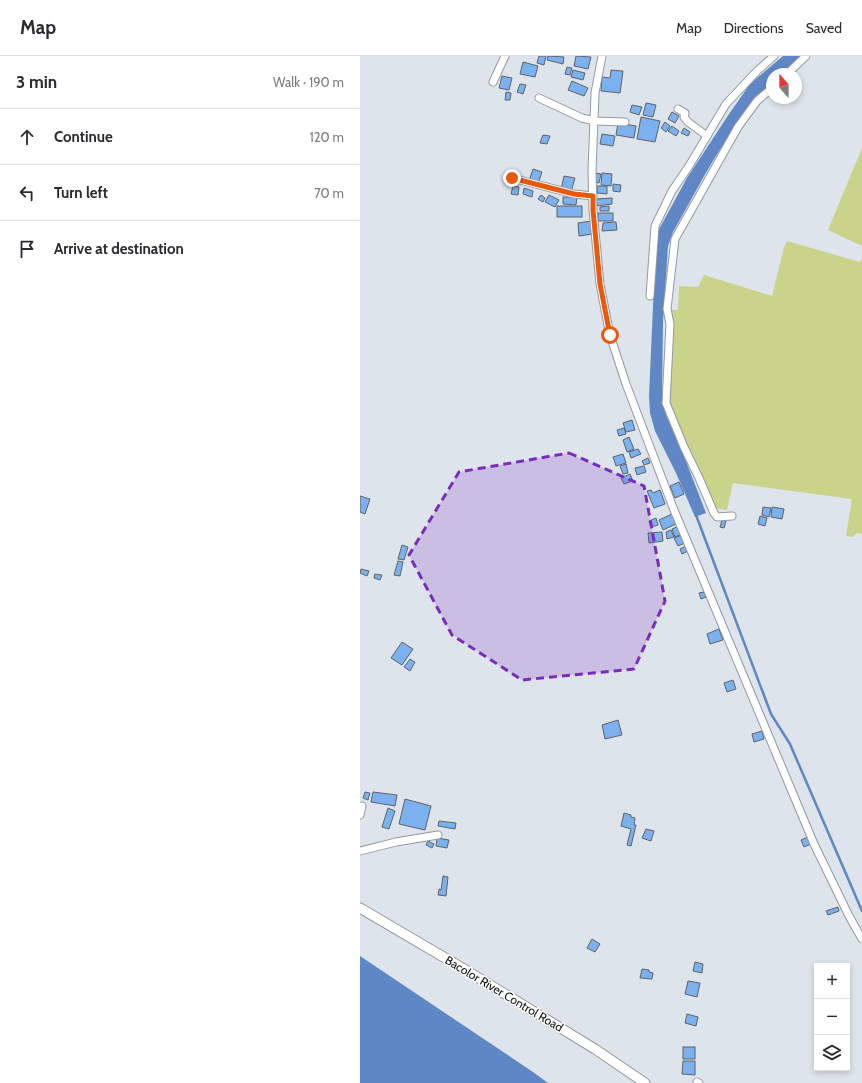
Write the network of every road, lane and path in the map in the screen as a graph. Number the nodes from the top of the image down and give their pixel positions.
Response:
1 (505, 56) edge
2 (601, 56) edge
3 (774, 56) edge
4 (806, 56) edge
5 (793, 68) edge
6 (493, 82) dead end
7 (766, 93) edge
8 (538, 98) dead end
9 (678, 109) dead end
10 (595, 120) junction
11 (625, 122) dead end
12 (707, 136) junction
13 (512, 178) dead end
14 (593, 196) junction
15 (650, 296) dead end
16 (732, 516) dead end
17 (362, 806) dead end
18 (360, 815) edge
19 (438, 835) dead end
20 (360, 851) edge
21 (360, 908) edge
22 (862, 939) edge
23 (645, 1083) edge

1 - 6 street
2 - 10 street
3 - 12 street
4 - 5 street
7 - 16 street
8 - 10 street
9 - 12 street
10 - 11 street
10 - 14 street
12 - 15 street
13 - 14 street
14 - 22 street
17 - 18 street
19 - 20 street
21 - 23 street, Bacolor River Control Road

